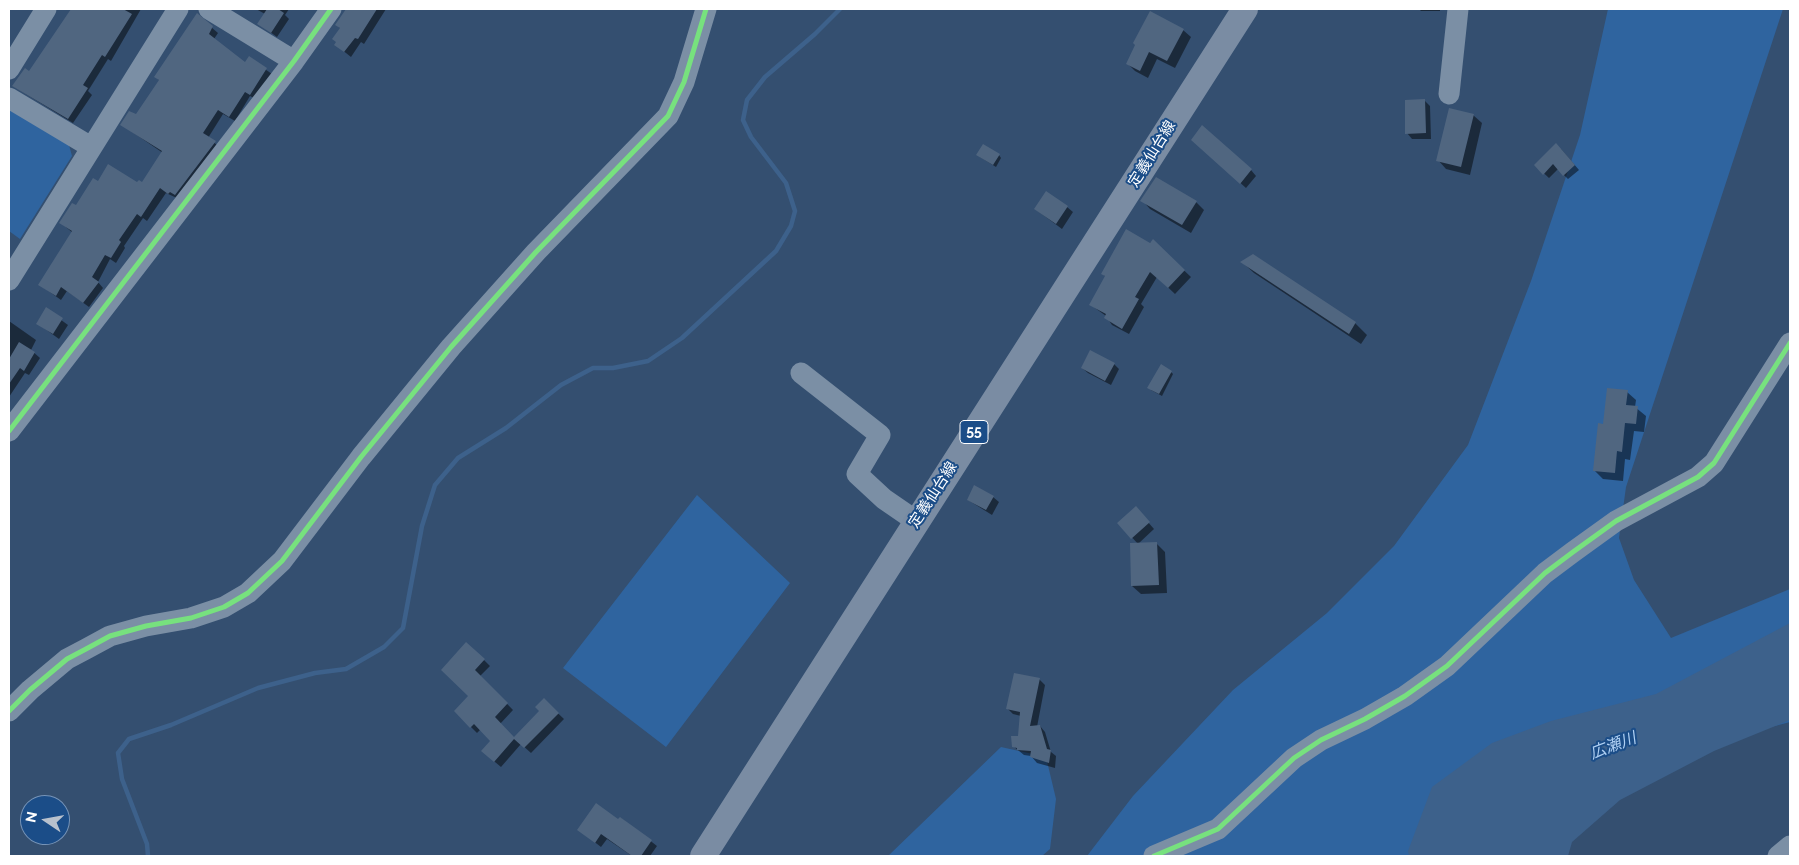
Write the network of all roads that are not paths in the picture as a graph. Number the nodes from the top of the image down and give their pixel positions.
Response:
1 (46, 9) edge
2 (178, 9) edge
3 (210, 9) edge
4 (331, 9) edge
5 (706, 9) edge
6 (1245, 9) edge
7 (1458, 9) edge
8 (294, 61) junction
9 (9, 69) edge
10 (1449, 94) dead end
11 (9, 98) edge
12 (91, 147) junction
13 (9, 280) edge
14 (1790, 343) edge
15 (801, 372) dead end
16 (9, 431) edge
17 (916, 521) junction
18 (9, 711) edge
19 (1790, 846) edge
20 (703, 856) edge
21 (1154, 856) edge
22 (1778, 856) edge

1 - 9 street
2 - 12 street
3 - 8 street
4 - 8 street
5 - 18 street
6 - 17 main road, 定義仙台線 / 55
7 - 10 street
8 - 16 street
11 - 12 street
12 - 13 street
14 - 21 street
15 - 17 street
17 - 20 main road, 定義仙台線 / 55
19 - 22 street

